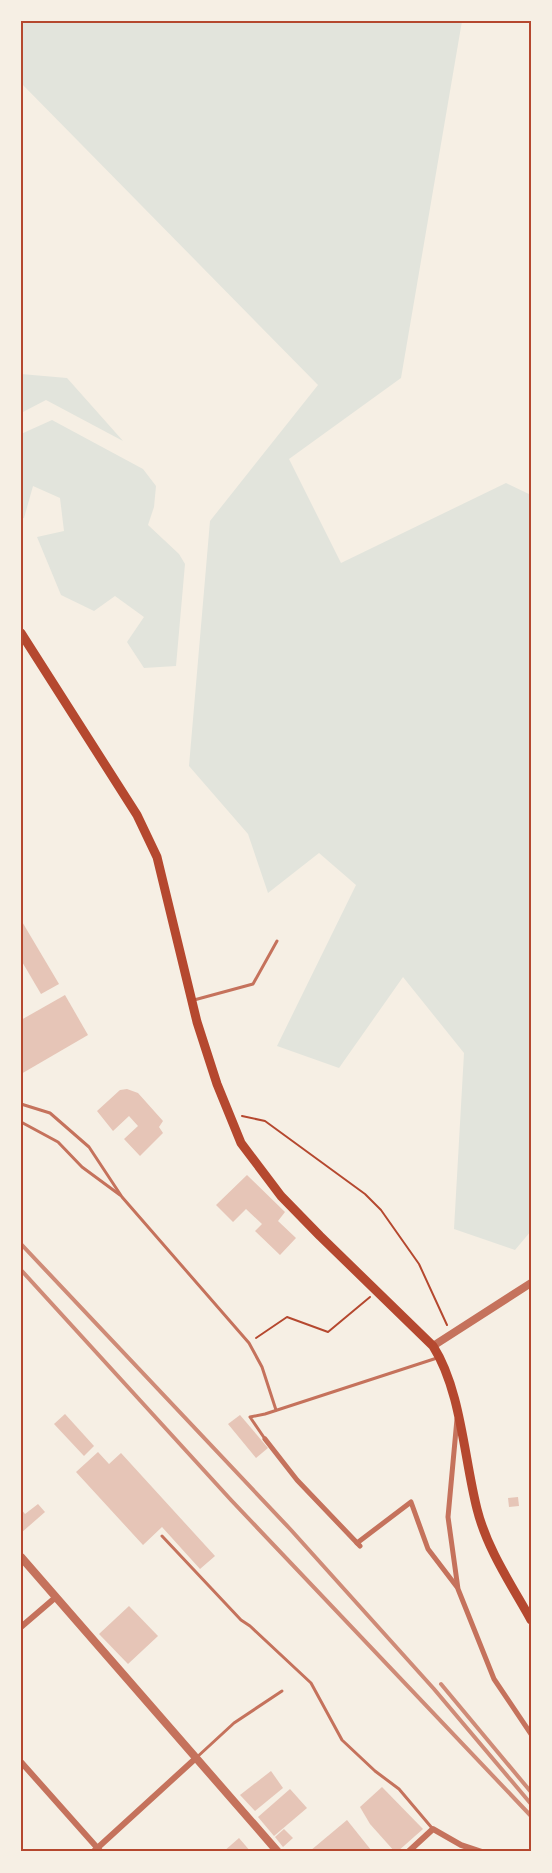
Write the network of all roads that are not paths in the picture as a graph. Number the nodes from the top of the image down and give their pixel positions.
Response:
1 (21, 633) edge
2 (277, 941) dead end
3 (192, 1001) junction
4 (21, 1104) edge
5 (21, 1122) edge
6 (122, 1197) junction
7 (531, 1283) edge
8 (433, 1346) junction
9 (440, 1357) junction
10 (276, 1410) junction
11 (458, 1412) junction
12 (265, 1439) joint
13 (162, 1536) dead end
14 (21, 1557) edge
15 (458, 1589) junction
16 (56, 1597) junction
17 (531, 1620) edge
18 (21, 1627) edge
19 (282, 1691) dead end
20 (531, 1734) edge
21 (196, 1758) junction
22 (21, 1762) edge
23 (433, 1829) junction
24 (97, 1851) edge
25 (278, 1852) edge
26 (408, 1852) edge
27 (482, 1852) edge

1 - 3 main road
2 - 3 lane
3 - 8 main road
4 - 6 lane
5 - 6 lane
6 - 10 lane
7 - 8 street
8 - 9 main road
9 - 10 lane
9 - 11 main road
10 - 12 lane
11 - 15 street
11 - 17 main road
12 - 15 street
13 - 23 lane
14 - 16 street
15 - 20 street
16 - 18 street
16 - 21 street
19 - 21 lane
21 - 24 street
21 - 25 street
22 - 24 street
23 - 26 street
23 - 27 street

